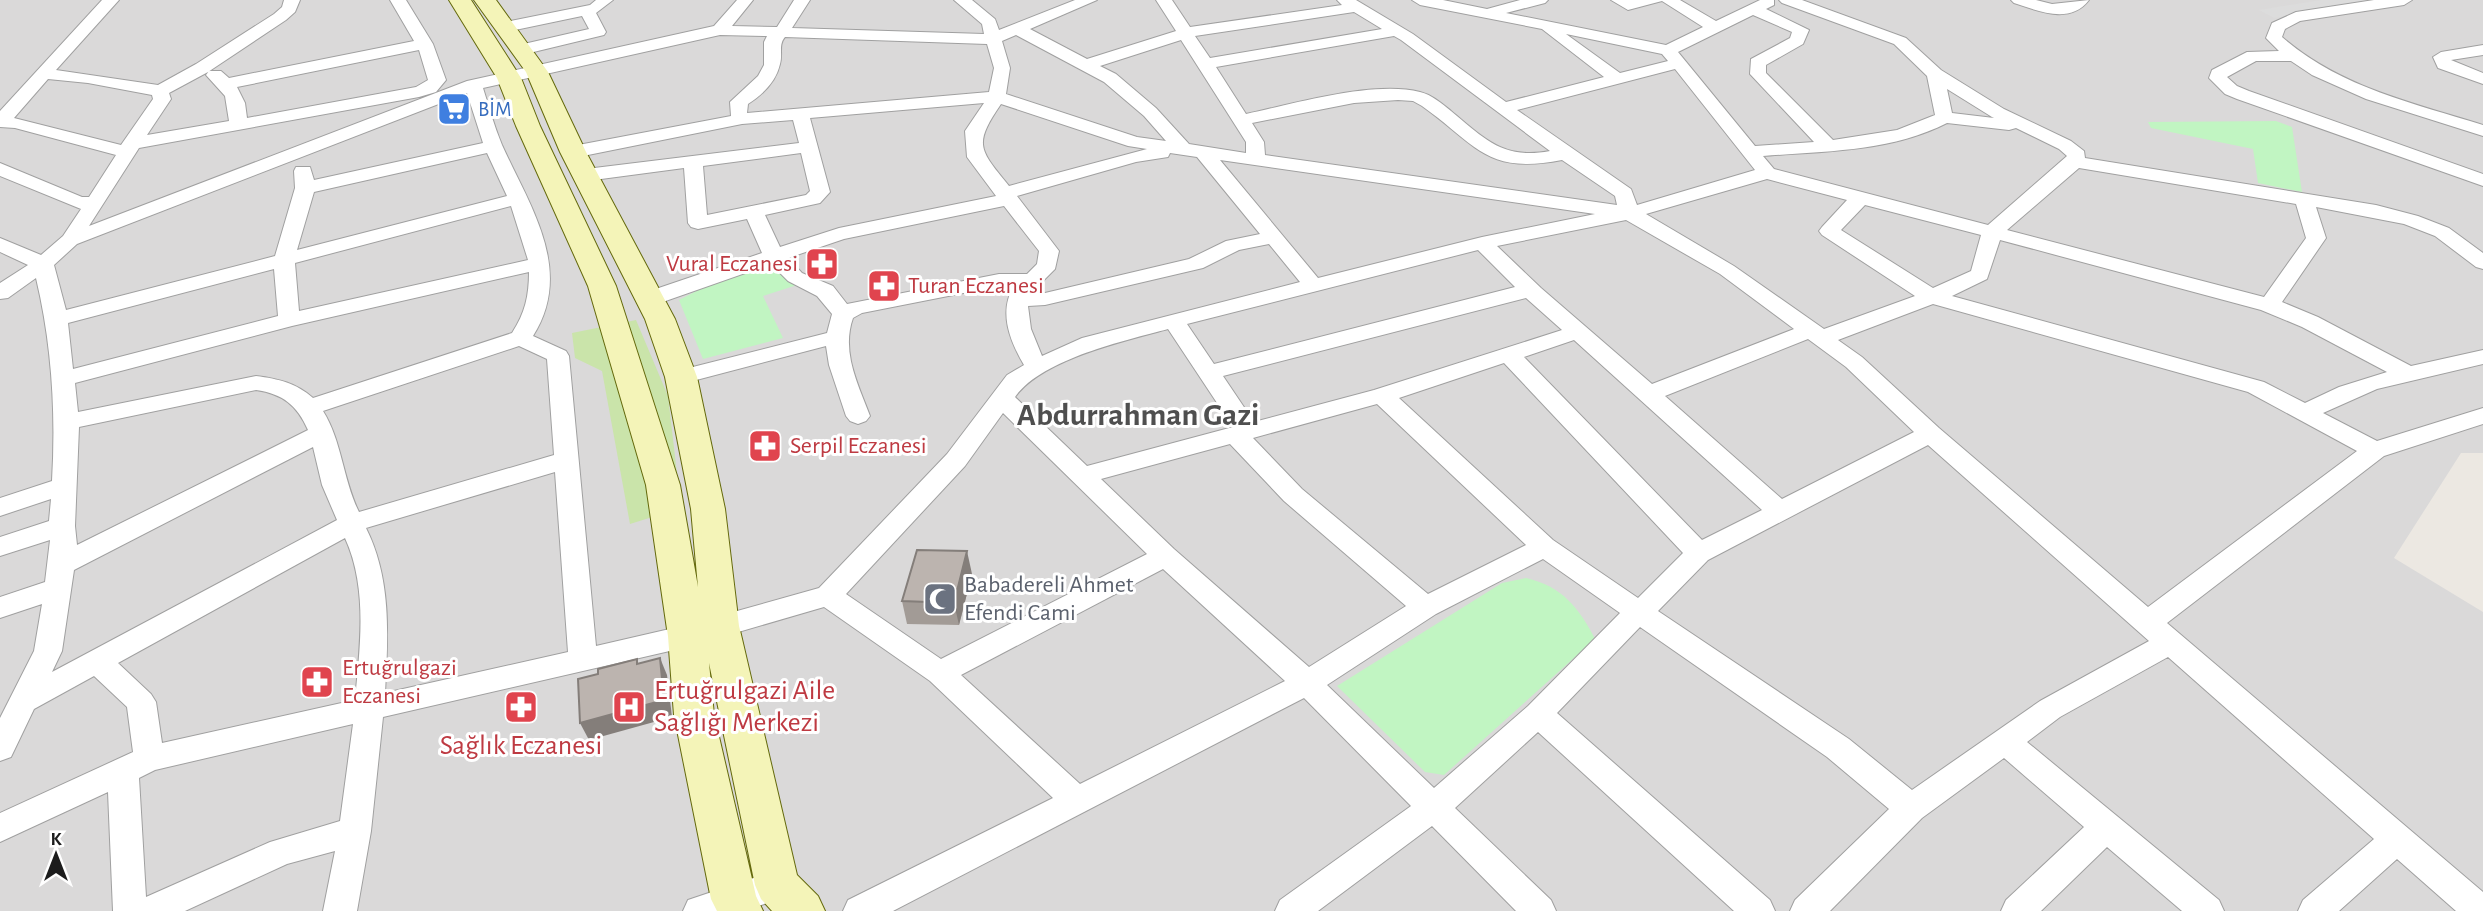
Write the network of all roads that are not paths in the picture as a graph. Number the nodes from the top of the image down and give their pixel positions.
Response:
1 (111, 0) edge
2 (292, 0) edge
3 (398, 0) edge
4 (460, 0) edge
5 (485, 0) edge
6 (605, 0) edge
7 (745, 0) edge
8 (802, 0) edge
9 (962, 0) edge
10 (1089, 0) edge
11 (1164, 0) edge
12 (1420, 0) edge
13 (1540, 0) edge
14 (1619, 0) edge
15 (1655, 0) edge
16 (1670, 0) edge
17 (1771, 0) edge
18 (1787, 0) edge
19 (2019, 0) edge
20 (2081, 0) edge
21 (2404, 0) edge
22 (1351, 4) edge
23 (1753, 9) junction
24 (587, 11) junction
25 (1484, 13) junction
26 (1544, 25) junction
27 (1716, 28) junction
28 (1017, 29) junction
29 (720, 30) junction
30 (782, 31) junction
31 (1397, 31) junction
32 (1185, 33) junction
33 (992, 39) junction
34 (425, 44) junction
35 (2483, 50) edge
36 (2291, 56) junction
37 (518, 57) junction
38 (1673, 57) junction
39 (1205, 64) junction
40 (1086, 65) junction
41 (202, 68) junction
42 (44, 74) junction
43 (1936, 74) junction
44 (1617, 79) junction
45 (2483, 79) edge
46 (227, 84) junction
47 (473, 85) junction
48 (160, 91) junction
49 (998, 97) junction
50 (1504, 108) junction
51 (800, 114) junction
52 (1944, 117) junction
53 (742, 119) junction
54 (1241, 120) junction
55 (0, 122) edge
56 (239, 125) junction
57 (2034, 130) junction
58 (2483, 131) edge
59 (1827, 144) junction
60 (494, 146) junction
61 (808, 147) junction
62 (128, 148) junction
63 (1194, 151) junction
64 (1750, 152) junction
65 (301, 153) junction
66 (1564, 154) junction
67 (1256, 159) junction
68 (692, 162) junction
69 (2075, 162) junction
70 (579, 164) junction
71 (0, 169) edge
72 (1767, 173) junction
73 (2483, 180) edge
74 (304, 188) junction
75 (1008, 196) junction
76 (520, 198) junction
77 (1860, 198) junction
78 (2304, 199) junction
79 (97, 202) junction
80 (754, 213) junction
81 (1629, 213) junction
82 (1992, 232) junction
83 (1273, 237) junction
84 (70, 240) junction
85 (1482, 243) junction
86 (0, 244) edge
87 (773, 256) junction
88 (284, 259) junction
89 (2483, 263) edge
90 (43, 264) junction
91 (538, 264) junction
92 (1032, 280) junction
93 (1313, 285) junction
94 (1530, 290) junction
95 (0, 293) edge
96 (1932, 297) junction
97 (649, 299) junction
98 (1019, 300) junction
99 (2270, 304) junction
100 (843, 314) junction
101 (57, 318) junction
102 (289, 320) junction
103 (1174, 321) junction
104 (1578, 332) junction
105 (1816, 334) junction
106 (836, 337) junction
107 (520, 338) junction
108 (1508, 355) junction
109 (2483, 357) edge
110 (1037, 366) junction
111 (1210, 372) junction
112 (2409, 374) junction
113 (681, 377) junction
114 (63, 379) junction
115 (1382, 394) junction
116 (1649, 394) junction
117 (1003, 400) junction
118 (309, 407) junction
119 (2305, 413) junction
120 (858, 416) dead end
121 (2483, 416) edge
122 (67, 422) junction
123 (321, 433) junction
124 (1241, 433) junction
125 (1930, 434) junction
126 (2375, 450) junction
127 (567, 460) junction
128 (1081, 476) junction
129 (64, 486) junction
130 (0, 507) edge
131 (1779, 512) junction
132 (352, 523) junction
133 (62, 526) junction
134 (0, 547) edge
135 (1544, 547) junction
136 (1699, 553) junction
137 (1165, 556) junction
138 (60, 576) junction
139 (828, 596) junction
140 (1426, 607) junction
141 (0, 608) edge
142 (1638, 612) junction
143 (720, 626) junction
144 (2158, 633) junction
145 (687, 636) junction
146 (583, 659) junction
147 (96, 660) junction
148 (940, 673) junction
149 (1307, 683) junction
150 (23, 701) junction
151 (370, 710) junction
152 (1538, 714) junction
153 (2003, 740) junction
154 (1, 746) edge
155 (136, 765) junction
156 (1077, 801) junction
157 (1436, 806) junction
158 (1911, 808) junction
159 (2107, 826) junction
160 (0, 828) edge
161 (355, 831) junction
162 (2397, 839) junction
163 (777, 885) junction
164 (737, 905) edge
165 (2472, 906) edge
166 (2024, 909) edge
167 (130, 911) edge
168 (150, 911) edge
169 (340, 911) edge
170 (700, 911) edge
171 (802, 911) edge
172 (860, 911) edge
173 (1292, 911) edge
174 (1539, 911) edge
175 (1758, 911) edge
176 (1807, 911) edge
177 (2207, 911) edge
178 (2315, 911) edge

1 - 42 street
2 - 41 street
3 - 34 street
4 - 37 street
5 - 37 street
6 - 24 street
7 - 29 street
8 - 30 street
9 - 33 street
10 - 28 street
11 - 32 street
12 - 25 street
13 - 25 street
14 - 15 street
16 - 27 street
17 - 23 street
18 - 43 street
19 - 20 street
21 - 36 street
22 - 31 street
22 - 32 street
23 - 27 street
23 - 59 street
24 - 37 street
24 - 37 street
25 - 26 street
26 - 38 street
26 - 44 street
27 - 38 street
28 - 33 street
28 - 40 street
29 - 30 street
29 - 37 street
30 - 33 street
30 - 53 street
31 - 39 street
31 - 50 street
32 - 39 street
32 - 40 street
33 - 49 street
34 - 46 street
34 - 56 street
35 - 45 street
36 - 58 street
36 - 73 street
37 - 47 street
37 - 70 street
37 - 145 street
38 - 44 street
38 - 64 street
39 - 54 street
40 - 63 street
41 - 46 street
41 - 48 street
42 - 48 street
42 - 55 street
43 - 52 street
43 - 57 street
44 - 50 street
46 - 56 street
47 - 60 street
47 - 65 street
48 - 62 street
49 - 51 street
49 - 63 street
49 - 75 street
50 - 66 street
51 - 53 street
51 - 61 street
52 - 57 street
52 - 59 street
53 - 70 street
54 - 66 street
54 - 67 street
55 - 62 street
56 - 62 street
57 - 69 street
59 - 64 street
60 - 74 street
60 - 76 street
61 - 68 street
61 - 80 street
62 - 79 street
63 - 67 street
63 - 75 street
63 - 83 street
64 - 72 street
65 - 74 street
65 - 84 street
66 - 81 street
67 - 81 street
68 - 70 street
68 - 80 street
69 - 78 street
69 - 82 street
70 - 97 street
71 - 79 street
72 - 77 street
72 - 81 street
74 - 88 street
75 - 87 street
75 - 92 street
76 - 88 street
76 - 91 street
77 - 82 street
77 - 96 street
78 - 89 street
78 - 99 street
79 - 84 street
80 - 87 street
81 - 85 street
81 - 105 street
82 - 96 street
82 - 99 street
83 - 93 street
83 - 98 street
84 - 90 street
85 - 93 street
85 - 94 street
86 - 90 street
87 - 97 street
87 - 100 street
88 - 101 street
88 - 102 street
90 - 95 street
90 - 101 street
91 - 102 street
91 - 107 street
92 - 98 street
92 - 100 street
93 - 103 street
94 - 104 street
94 - 111 street
96 - 105 street
96 - 119 street
97 - 113 street
98 - 110 street
99 - 112 street
100 - 106 street
101 - 114 street
102 - 114 street
103 - 110 street
103 - 111 street
104 - 108 street
104 - 116 street
105 - 116 street
105 - 125 street
106 - 113 street
106 - 120 street
107 - 118 street
107 - 127 street
108 - 115 street
108 - 136 street
109 - 112 street
110 - 117 street
111 - 124 street
112 - 119 street
113 - 143 street
114 - 122 street
115 - 124 street
115 - 135 street
116 - 131 street
117 - 128 street
117 - 139 street
118 - 122 street
118 - 123 street
119 - 126 street
121 - 126 street
122 - 129 street
123 - 132 street
123 - 138 street
124 - 128 street
124 - 140 street
125 - 131 street
125 - 144 street
126 - 144 street
127 - 132 street
127 - 146 street
128 - 137 street
129 - 130 street
129 - 133 street
131 - 136 street
132 - 147 street
132 - 151 street
133 - 134 street
133 - 138 street
135 - 140 street
135 - 142 street
136 - 142 street
137 - 148 street
137 - 149 street
138 - 141 street
138 - 150 street
139 - 143 street
139 - 148 street
140 - 149 street
142 - 152 street
142 - 158 street
143 - 145 street
143 - 163 street
144 - 153 street
144 - 162 street
145 - 146 street
145 - 164 street
146 - 151 street
147 - 150 street
147 - 155 street
148 - 156 street
149 - 156 street
149 - 157 street
150 - 154 street
151 - 155 street
151 - 161 street
152 - 157 street
152 - 175 street
153 - 158 street
153 - 159 street
155 - 160 street
155 - 167 street
156 - 172 street
157 - 173 street
157 - 174 street
158 - 176 street
159 - 166 street
159 - 177 street
161 - 168 street
161 - 169 street
162 - 165 street
162 - 178 street
163 - 164 street
163 - 171 street
164 - 170 street

